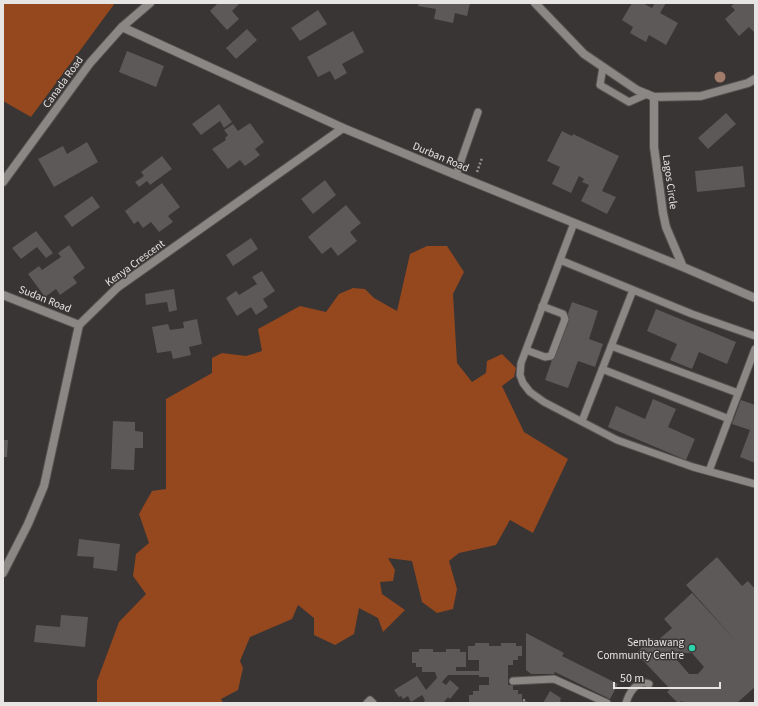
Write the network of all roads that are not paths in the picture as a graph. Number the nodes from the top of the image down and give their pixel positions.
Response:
1 (150, 3) edge
2 (535, 3) edge
3 (122, 26) junction
4 (603, 67) junction
5 (755, 79) edge
6 (651, 95) junction
7 (478, 112) dead end
8 (343, 128) junction
9 (456, 175) junction
10 (3, 182) edge
11 (574, 223) junction
12 (560, 260) junction
13 (683, 267) junction
14 (633, 290) junction
15 (3, 295) edge
16 (755, 298) edge
17 (542, 306) junction
18 (79, 325) junction
19 (755, 336) edge
20 (611, 346) junction
21 (755, 349) edge
22 (526, 350) junction
23 (602, 369) junction
24 (738, 393) junction
25 (729, 418) junction
26 (582, 421) junction
27 (709, 471) junction
28 (755, 484) edge
29 (3, 572) edge
30 (513, 681) dead end
31 (649, 684) dead end
32 (367, 703) edge
33 (373, 703) edge
34 (608, 703) edge
35 (626, 703) edge

1 - 3 street, Canada Road
2 - 4 street
3 - 8 street, Durban Road
3 - 10 street, Canada Road
4 - 6 street
4 - 6 lane
5 - 6 street
6 - 13 street, Lagos Circle
7 - 9 lane
8 - 9 street, Durban Road
8 - 18 street, Kenya Crescent
9 - 11 street, Durban Road
11 - 12 lane
11 - 13 street, Durban Road
12 - 14 lane
12 - 17 lane
13 - 16 street, Durban Road
14 - 19 lane
14 - 20 lane
15 - 18 street, Sudan Road
17 - 22 lane
17 - 22 lane
18 - 29 street
20 - 23 lane
20 - 24 lane
21 - 24 lane
22 - 26 lane
23 - 25 lane
23 - 26 lane
24 - 25 lane
25 - 27 lane
26 - 27 lane
27 - 28 lane
30 - 34 lane
31 - 35 lane
32 - 33 lane

